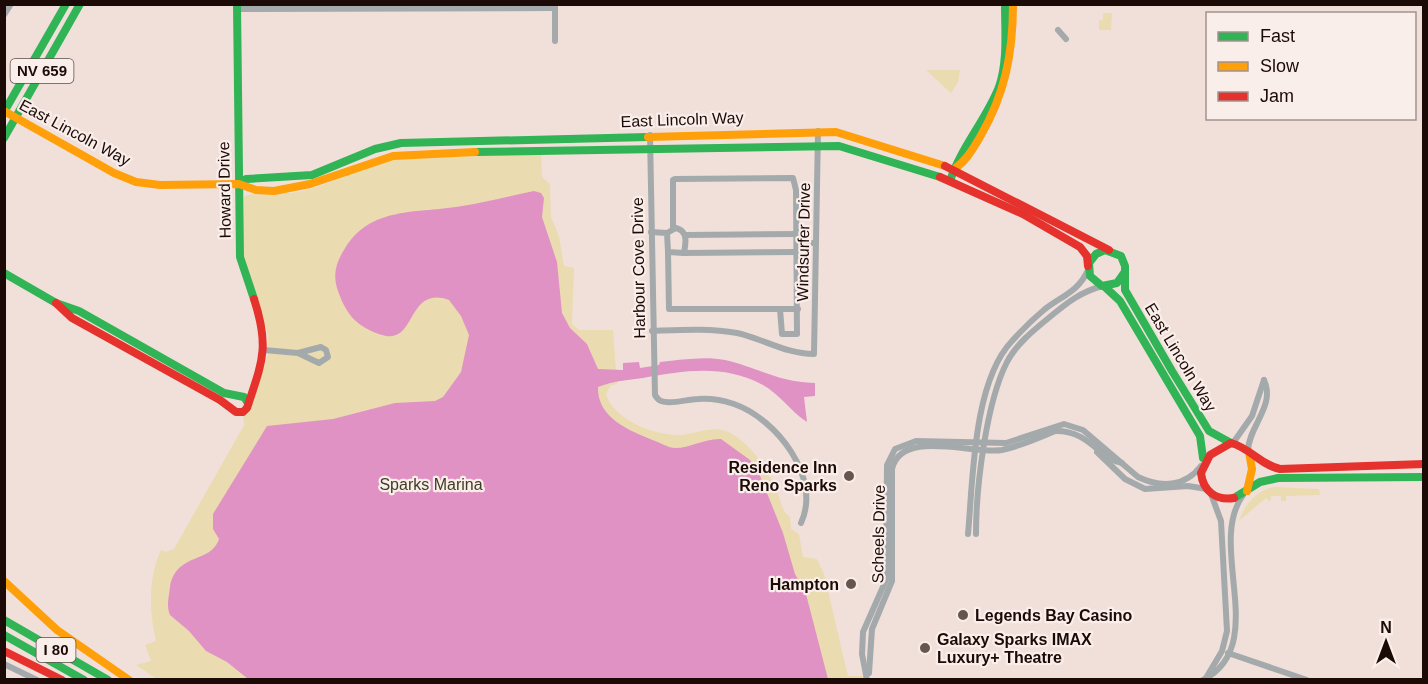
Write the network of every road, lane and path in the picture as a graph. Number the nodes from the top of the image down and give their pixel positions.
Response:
1 (11, 4) edge
2 (66, 4) edge
3 (80, 4) edge
4 (1005, 4) edge
5 (1012, 4) edge
6 (489, 6) edge
7 (555, 6) edge
8 (237, 7) edge
9 (4, 15) edge
10 (1058, 30) dead end
11 (1066, 39) dead end
12 (555, 41) dead end
13 (5, 111) edge
14 (16, 117) junction
15 (818, 131) junction
16 (650, 135) junction
17 (4, 138) edge
18 (818, 144) junction
19 (650, 148) junction
20 (954, 169) junction
21 (950, 181) junction
22 (239, 184) junction
23 (670, 230) junction
24 (651, 232) junction
25 (797, 234) junction
26 (686, 235) junction
27 (797, 243) junction
28 (816, 243) junction
29 (1109, 249) junction
30 (668, 252) junction
31 (797, 252) junction
32 (684, 253) junction
33 (1088, 268) junction
34 (4, 273) edge
35 (1124, 273) junction
36 (1103, 286) junction
37 (56, 303) junction
38 (780, 309) junction
39 (798, 309) junction
40 (652, 331) junction
41 (117, 333) junction
42 (112, 341) junction
43 (264, 350) junction
44 (298, 353) dead end
45 (183, 370) junction
46 (259, 371) junction
47 (178, 378) junction
48 (238, 396) junction
49 (248, 403) junction
50 (232, 408) junction
51 (1073, 429) junction
52 (1086, 441) junction
53 (1232, 443) junction
54 (976, 445) junction
55 (985, 447) junction
56 (1249, 451) junction
57 (1123, 463) junction
58 (1202, 463) junction
59 (1424, 464) edge
60 (1424, 477) edge
61 (1209, 491) junction
62 (1246, 492) junction
63 (972, 495) junction
64 (801, 523) dead end
65 (889, 533) junction
66 (968, 534) dead end
67 (976, 534) dead end
68 (4, 581) edge
69 (4, 620) edge
70 (4, 635) edge
71 (4, 651) edge
72 (1222, 651) junction
73 (1230, 653) junction
74 (4, 663) edge
75 (1205, 679) edge
76 (37, 680) edge
77 (62, 680) edge
78 (84, 680) edge
79 (108, 680) edge
80 (129, 680) edge
81 (867, 680) edge
82 (1308, 680) edge

1 - 9 street
2 - 13 main road, NV 659
3 - 14 main road, NV 659
4 - 20 main road
5 - 20 main road
6 - 7 street
6 - 8 street
7 - 12 street
8 - 22 main road, Howard Drive
10 - 11 street
13 - 14 main road, East Lincoln Way
14 - 17 main road, NV 659
14 - 22 main road, East Lincoln Way
15 - 16 main road, East Lincoln Way
15 - 18 street, Windsurfer Drive
15 - 20 main road, East Lincoln Way
16 - 19 street, Harbour Cove Drive
16 - 22 main road, East Lincoln Way
18 - 19 main road, East Lincoln Way
18 - 21 main road, East Lincoln Way
18 - 28 street, Windsurfer Drive
19 - 22 main road, East Lincoln Way
19 - 24 street, Harbour Cove Drive
20 - 21 main road
20 - 29 main road, East Lincoln Way
21 - 33 main road, East Lincoln Way
22 - 43 main road, Howard Drive
23 - 24 street
23 - 25 street
23 - 26 street
23 - 30 street
24 - 40 street, Harbour Cove Drive
25 - 26 street
25 - 27 street
26 - 32 street
27 - 28 street
27 - 31 street
28 - 40 street, Windsurfer Drive
29 - 33 main road
29 - 35 main road
30 - 32 street
30 - 38 street
31 - 32 street
31 - 39 street
33 - 36 main road
33 - 54 street
34 - 37 main road
35 - 36 main road
35 - 53 main road, East Lincoln Way
36 - 55 street
36 - 58 main road, East Lincoln Way
37 - 41 main road
37 - 42 main road
38 - 39 street
38 - 39 street
40 - 64 street, Harbour Cove Drive
41 - 42 street
41 - 45 main road
42 - 47 main road
43 - 44 street
43 - 46 main road, Howard Drive
45 - 47 street
45 - 48 main road
46 - 48 main road, Howard Drive
46 - 49 main road, Howard Drive
47 - 50 main road
48 - 49 main road
48 - 50 main road
49 - 50 main road
51 - 52 street
51 - 55 street
51 - 57 street
52 - 57 street
52 - 61 street
53 - 56 main road
53 - 56 street
53 - 58 main road
54 - 55 street
54 - 63 street
54 - 65 street, Scheels Drive
54 - 65 street
55 - 63 street
56 - 59 main road
56 - 62 main road
57 - 58 street
58 - 61 main road
60 - 62 main road
61 - 62 main road
61 - 72 street
62 - 73 street
63 - 66 street
63 - 67 street
65 - 81 street, Scheels Drive
65 - 81 street
68 - 80 main road
69 - 79 main road, I 80
70 - 78 main road, I 80
71 - 77 main road
72 - 73 street
72 - 75 street
73 - 75 street
73 - 82 street
74 - 76 street

